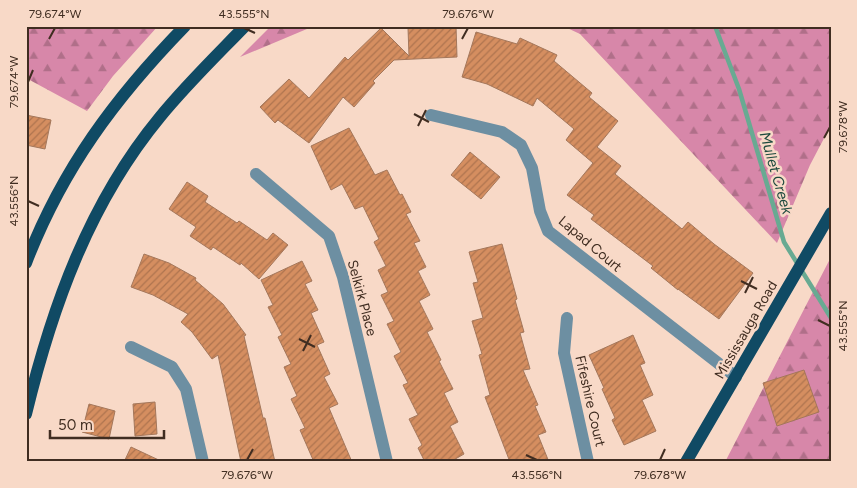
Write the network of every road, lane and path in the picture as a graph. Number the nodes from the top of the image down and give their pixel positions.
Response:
1 (185, 26) edge
2 (244, 27) edge
3 (431, 115) dead end
4 (256, 174) dead end
5 (831, 213) edge
6 (26, 263) edge
7 (567, 318) dead end
8 (131, 347) dead end
9 (736, 376) junction
10 (26, 414) edge
11 (203, 462) edge
12 (386, 462) edge
13 (588, 462) edge
14 (686, 462) edge

1 - 6 main road
2 - 10 main road
3 - 9 street, Lapad Court
4 - 12 street, Selkirk Place
5 - 9 main road, Mississauga Road
7 - 13 street, Fifeshire Court
8 - 11 street
9 - 14 main road, Mississauga Road

